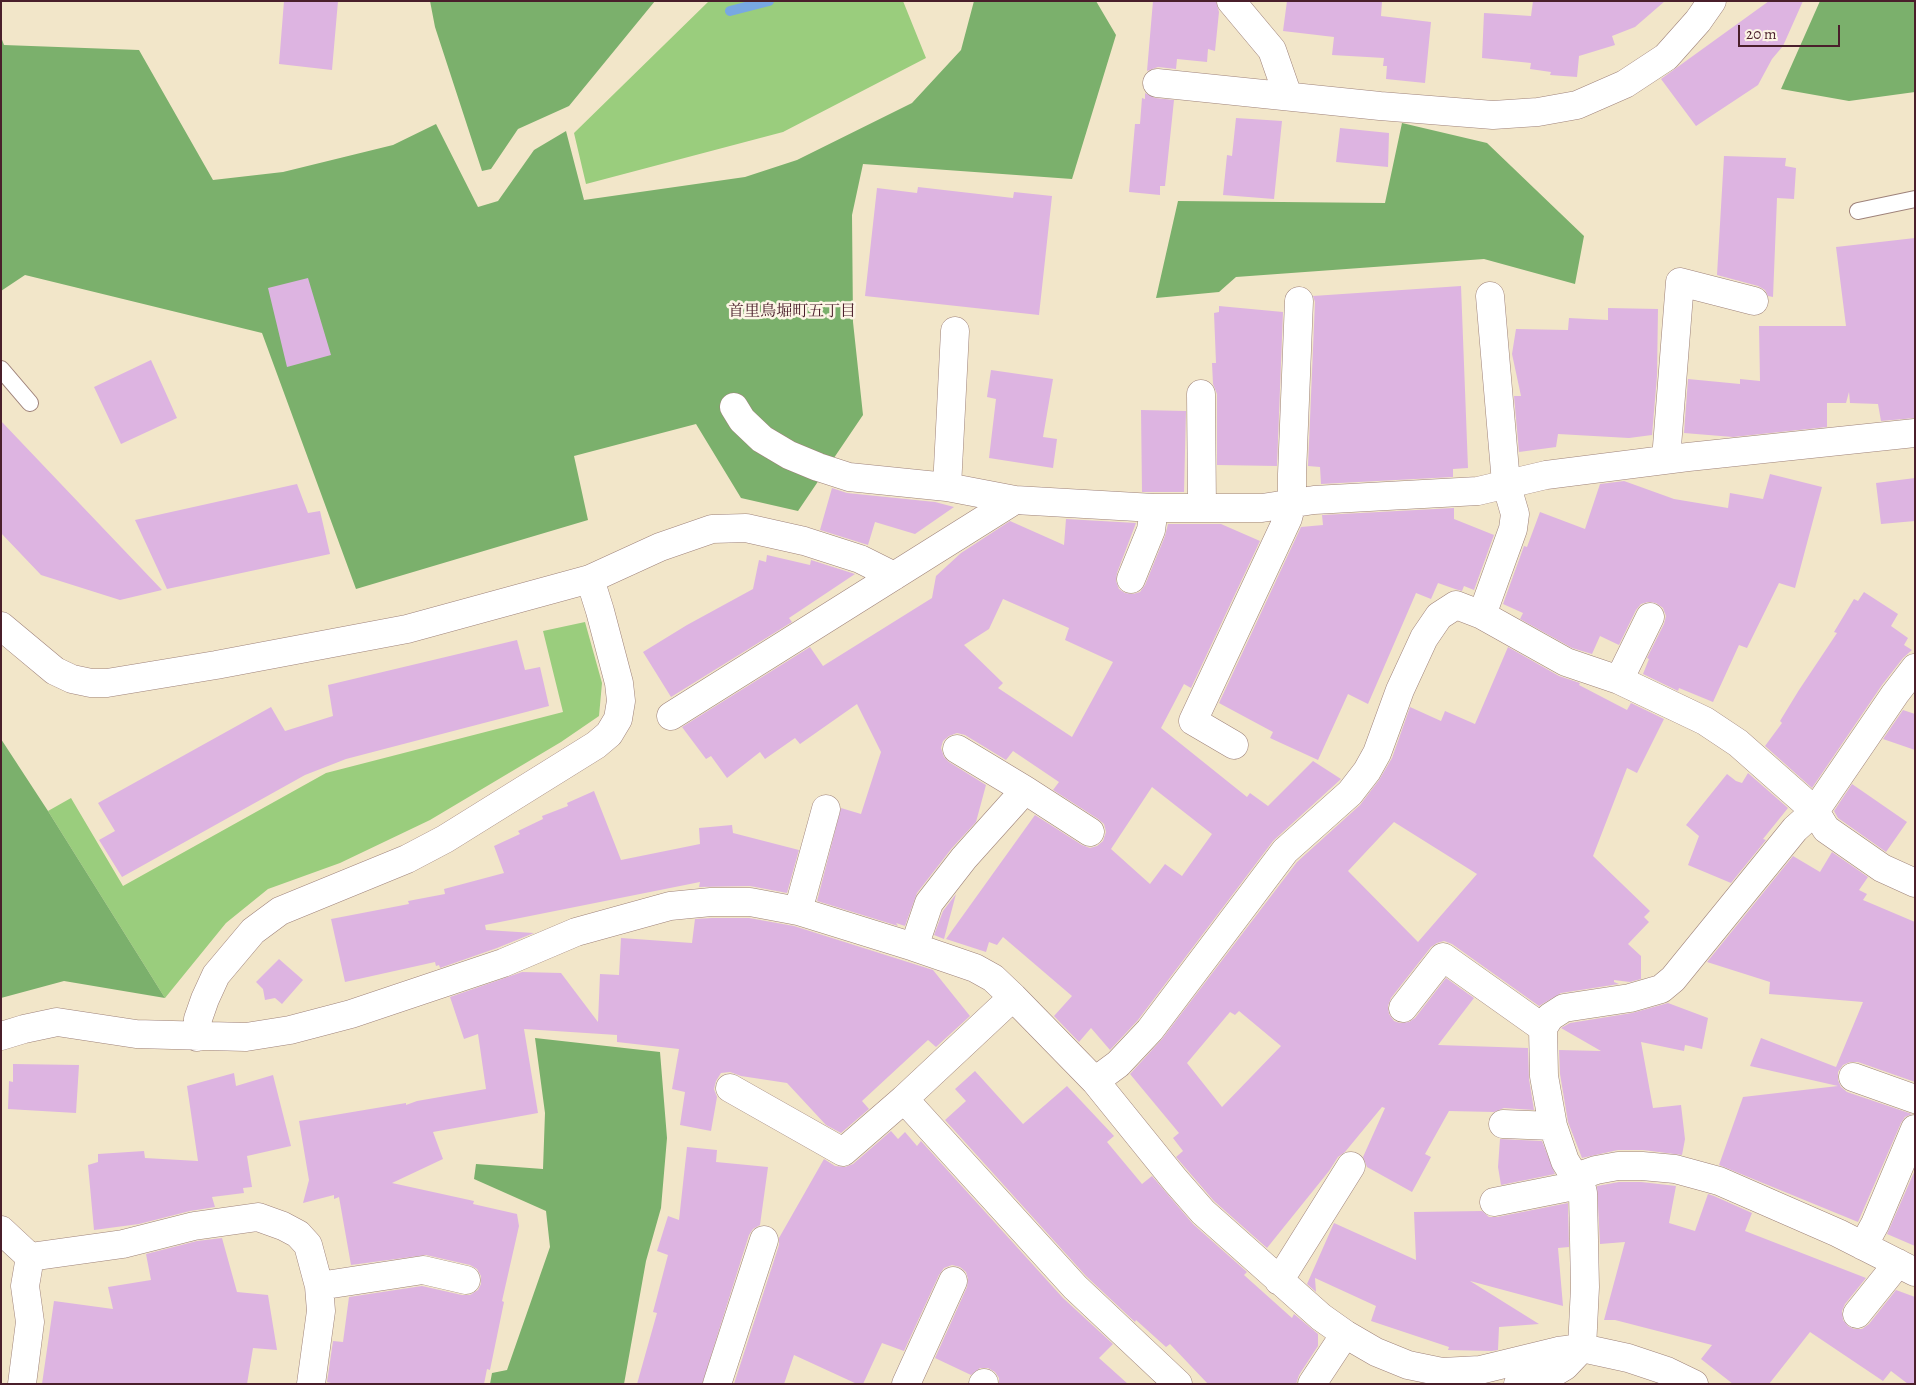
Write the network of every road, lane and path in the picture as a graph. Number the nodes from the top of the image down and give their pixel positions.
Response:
1 (1231, 1) edge
2 (1712, 1) edge
3 (1157, 83) dead end
4 (1288, 96) junction
5 (1915, 199) edge
6 (1858, 210) dead end
7 (1490, 296) dead end
8 (1754, 300) dead end
9 (1299, 301) dead end
10 (955, 331) dead end
11 (1, 369) edge
12 (1201, 394) dead end
13 (30, 403) dead end
14 (734, 407) dead end
15 (1915, 433) edge
16 (1666, 459) junction
17 (1506, 483) junction
18 (946, 487) junction
19 (1015, 500) junction
20 (1292, 503) junction
21 (1154, 508) junction
22 (1202, 508) junction
23 (894, 576) junction
24 (590, 579) junction
25 (1131, 579) dead end
26 (1482, 615) junction
27 (1650, 617) dead end
28 (1, 626) edge
29 (1915, 668) edge
30 (1619, 680) junction
31 (671, 716) dead end
32 (1234, 745) dead end
33 (957, 749) dead end
34 (1025, 790) junction
35 (826, 810) dead end
36 (1815, 810) junction
37 (1090, 832) dead end
38 (1915, 883) edge
39 (798, 911) junction
40 (914, 947) junction
41 (1013, 997) junction
42 (1403, 1008) dead end
43 (1543, 1028) junction
44 (1, 1036) edge
45 (197, 1037) junction
46 (1852, 1077) dead end
47 (1095, 1081) junction
48 (730, 1088) dead end
49 (904, 1099) junction
50 (1915, 1099) edge
51 (1503, 1124) dead end
52 (1553, 1126) junction
53 (1915, 1129) edge
54 (1350, 1166) dead end
55 (1579, 1176) junction
56 (1494, 1202) dead end
57 (1, 1230) edge
58 (764, 1240) dead end
59 (1863, 1246) junction
60 (30, 1258) junction
61 (1906, 1268) edge
62 (466, 1280) dead end
63 (953, 1281) dead end
64 (1279, 1281) junction
65 (319, 1286) junction
66 (1857, 1314) dead end
67 (1345, 1334) junction
68 (1582, 1348) junction
69 (22, 1384) edge
70 (311, 1384) edge
71 (717, 1384) edge
72 (906, 1384) edge
73 (1178, 1384) edge
74 (1312, 1384) edge
75 (1518, 1384) edge
76 (1694, 1384) edge

1 - 4 street
2 - 4 street
3 - 4 street
5 - 6 lane
7 - 17 street
8 - 16 street
9 - 20 street
10 - 18 street
11 - 13 lane
12 - 22 street
14 - 18 street
15 - 16 street
16 - 17 street
17 - 20 street
17 - 26 street
18 - 19 street
19 - 21 street
19 - 23 street
20 - 22 street
20 - 32 street
21 - 22 street
21 - 25 street
23 - 24 street
23 - 31 street
24 - 28 street
24 - 45 street
26 - 30 street
26 - 47 street
27 - 30 street
29 - 36 street
30 - 36 street
33 - 34 street
34 - 37 street
34 - 40 street
35 - 39 street
36 - 38 street
36 - 43 street
39 - 40 street
39 - 45 street
40 - 41 street
41 - 47 street
41 - 49 street
42 - 43 street
43 - 52 street
44 - 45 street
46 - 50 street
47 - 64 street
48 - 49 street
49 - 73 street
51 - 52 street
52 - 55 street
53 - 59 street
54 - 64 street
55 - 56 street
55 - 59 street
55 - 68 street
57 - 60 street
58 - 71 street
59 - 61 street
60 - 65 street
60 - 69 street
61 - 66 street
62 - 65 street
63 - 72 street
64 - 67 street
65 - 70 street
67 - 68 street
67 - 74 street
68 - 75 street
68 - 76 street

